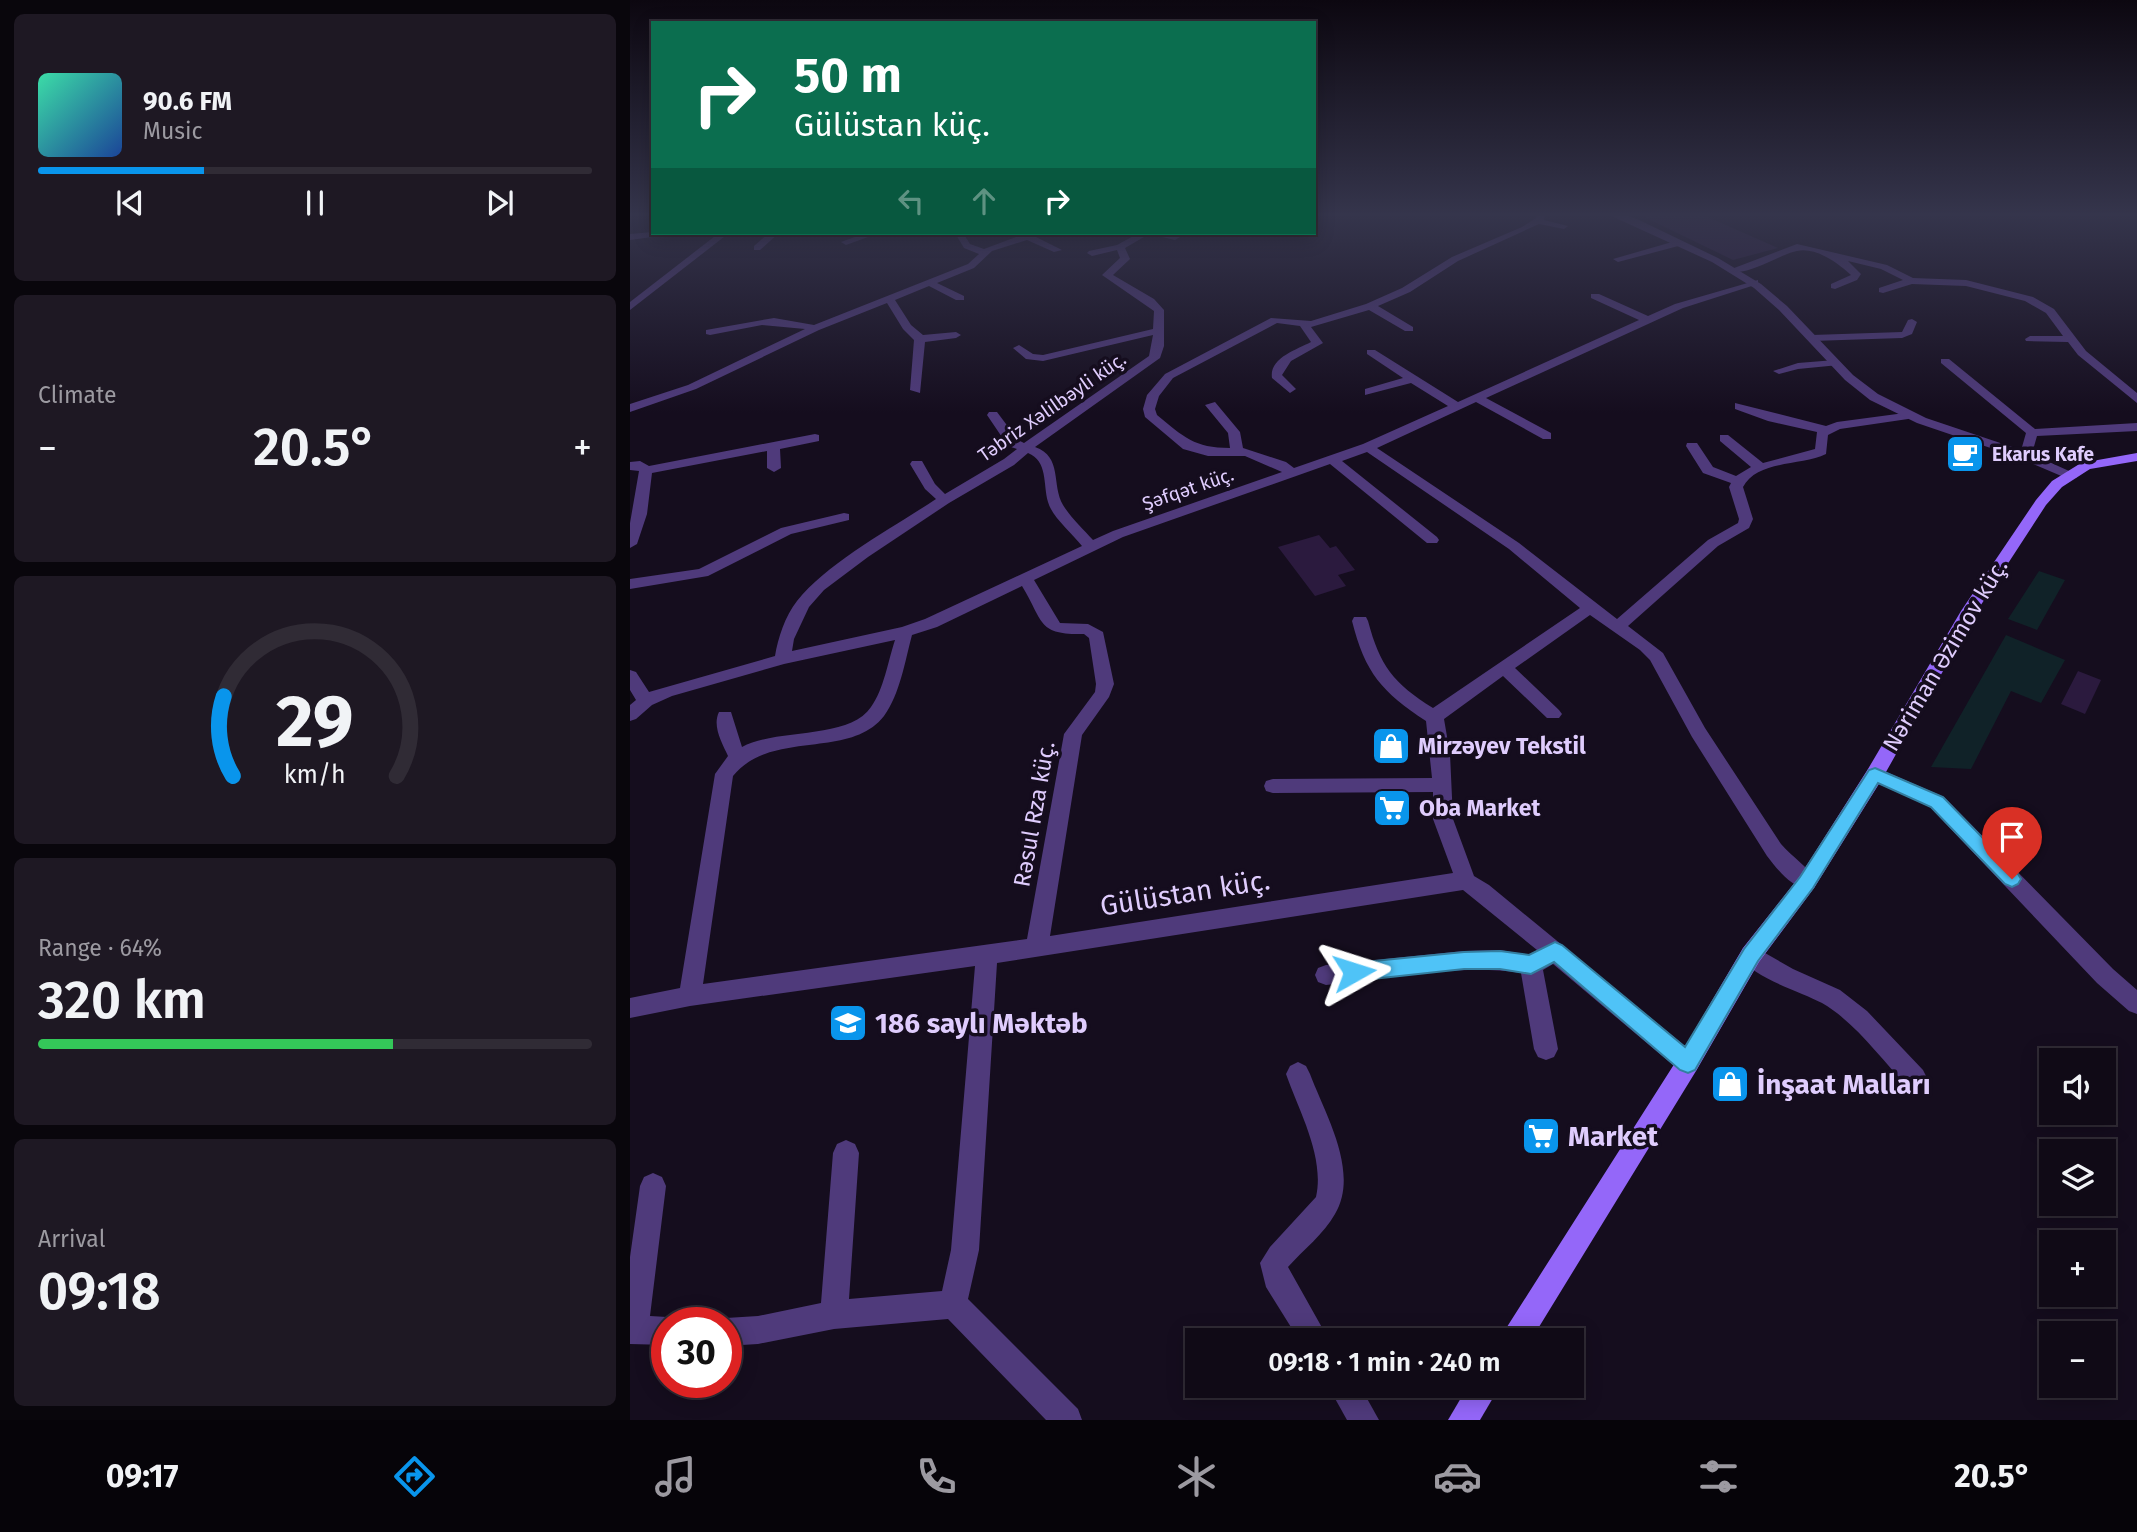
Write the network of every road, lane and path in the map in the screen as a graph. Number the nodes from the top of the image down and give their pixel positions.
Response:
1 (664, 280) edge
2 (937, 280) edge
3 (1112, 280) edge
4 (1421, 280) edge
5 (1751, 280) edge
6 (1849, 280) edge
7 (1911, 281) joint
8 (1754, 282) junction
9 (930, 283) junction
10 (1835, 286) dead end
11 (1883, 290) dead end
12 (1595, 296) dead end
13 (888, 298) junction
14 (960, 298) dead end
15 (1370, 306) junction
16 (630, 307) edge
17 (1647, 320) junction
18 (1912, 322) dead end
19 (1305, 325) junction
20 (815, 328) junction
21 (1409, 328) dead end
22 (1158, 331) junction
23 (710, 332) dead end
24 (956, 335) dead end
25 (1812, 338) junction
26 (920, 339) junction
27 (2073, 339) junction
28 (2030, 340) dead end
29 (1018, 348) dead end
30 (1371, 352) dead end
31 (1945, 361) dead end
32 (1835, 363) junction
33 (1144, 367) junction
34 (1779, 371) dead end
35 (1169, 376) junction
36 (1411, 379) junction
37 (1290, 389) dead end
38 (916, 390) dead end
39 (1369, 392) dead end
40 (1475, 397) junction
41 (2137, 399) edge
42 (1211, 405) dead end
43 (1739, 405) dead end
44 (1457, 406) junction
45 (630, 408) edge
46 (993, 415) dead end
47 (1908, 415) junction
48 (2137, 427) edge
49 (1825, 430) junction
50 (2032, 433) junction
51 (1547, 436) dead end
52 (814, 438) dead end
53 (1724, 438) dead end
54 (773, 446) junction
55 (1692, 446) dead end
56 (1368, 447) junction
57 (1026, 448) junction
58 (1237, 451) junction
59 (2026, 454) junction
60 (2137, 457) edge
61 (1332, 460) junction
62 (917, 464) dead end
63 (630, 466) edge
64 (774, 468) dead end
65 (1761, 468) junction
66 (646, 470) junction
67 (1293, 474) junction
68 (2071, 475) junction
69 (1737, 481) junction
70 (944, 500) junction
71 (844, 517) dead end
72 (1432, 540) dead end
73 (630, 544) edge
74 (1090, 546) junction
75 (1024, 578) junction
76 (630, 584) edge
77 (1590, 608) junction
78 (1360, 621) dead end
79 (1618, 626) junction
80 (905, 632) junction
81 (783, 659) junction
82 (1505, 668) junction
83 (630, 676) edge
84 (646, 701) junction
85 (1553, 714) dead end
86 (630, 715) edge
87 (725, 716) dead end
88 (1435, 718) junction
89 (737, 756) junction
90 (1875, 774) junction
91 (1440, 785) junction
92 (1273, 786) dead end
93 (1466, 881) junction
94 (1807, 882) junction
95 (1037, 946) junction
96 (1555, 951) junction
97 (987, 955) junction
98 (1751, 955) junction
99 (1531, 965) junction
100 (1326, 975) dead end
101 (690, 996) junction
102 (2137, 1004) edge
103 (630, 1008) edge
104 (1546, 1049) dead end
105 (1688, 1063) junction
106 (1298, 1074) dead end
107 (1914, 1078) dead end
108 (846, 1153) dead end
109 (653, 1186) dead end
110 (953, 1304) junction
111 (834, 1315) junction
112 (1307, 1328) edge
113 (1522, 1328) edge
114 (632, 1330) edge
115 (651, 1331) edge
116 (742, 1331) edge
117 (1350, 1398) edge
118 (1477, 1398) edge
119 (1067, 1420) edge
120 (1364, 1420) edge
121 (1463, 1420) edge

1 - 16 street
2 - 9 street
3 - 22 street
4 - 15 street
5 - 8 street
6 - 10 street
7 - 11 street
7 - 27 street
8 - 17 street, Şəfqət küç.
8 - 25 street
9 - 13 street
9 - 14 street
12 - 17 street
13 - 20 street
13 - 26 street
15 - 19 street
15 - 21 street
17 - 40 street, Şəfqət küç.
18 - 25 street
19 - 35 street
19 - 37 street
20 - 23 street
20 - 45 street
22 - 29 street
22 - 33 street, Təbriz Xəlilbəyli küç.
24 - 26 street
25 - 32 street
26 - 38 street
27 - 28 street
27 - 41 street
30 - 36 street
31 - 50 street
32 - 34 street
32 - 47 street
33 - 35 street
33 - 57 street, Təbriz Xəlilbəyli küç.
35 - 58 street
36 - 39 street
36 - 44 street
40 - 44 street, Şəfqət küç.
40 - 51 street
42 - 58 street
43 - 49 street
44 - 56 street, Şəfqət küç.
46 - 57 street
47 - 49 street
47 - 59 street
48 - 50 street
49 - 65 street
50 - 59 street
52 - 54 street
53 - 65 street
54 - 64 street
54 - 66 street
55 - 69 street
56 - 61 street, Şəfqət küç.
56 - 77 street
57 - 70 street, Təbriz Xəlilbəyli küç.
57 - 74 street
58 - 67 street
59 - 68 street
60 - 68 main road, Nəriman Əzimov küç.
61 - 67 street, Şəfqət küç.
61 - 72 street
62 - 70 street
63 - 66 street
65 - 69 street
66 - 73 street
67 - 74 street, Şəfqət küç.
68 - 90 main road, Nəriman Əzimov küç.
69 - 79 street
70 - 81 street, Təbriz Xəlilbəyli küç.
71 - 76 street
74 - 75 street, Şəfqət küç.
75 - 80 street, Şəfqət küç.
75 - 95 street, Rəsul Rza küç.
77 - 79 street
77 - 82 street
78 - 88 street
79 - 94 street
80 - 81 street, Şəfqət küç.
80 - 89 street
81 - 84 street, Şəfqət küç.
82 - 85 street
82 - 88 street
83 - 84 street
84 - 86 street, Şəfqət küç.
87 - 89 street
88 - 91 street
89 - 101 street
90 - 94 main road, Nəriman Əzimov küç.
90 - 102 street
91 - 92 street
91 - 93 street
93 - 95 street, Gülüstan küç.
93 - 96 street
94 - 98 main road, Nəriman Əzimov küç.
95 - 97 street, Gülüstan küç.
96 - 99 street
96 - 105 street
97 - 101 street, Gülüstan küç.
97 - 110 street
98 - 105 main road, Nəriman Əzimov küç.
98 - 107 street
99 - 100 street
99 - 104 street
101 - 103 street, Gülüstan küç.
105 - 113 main road, Nəriman Əzimov küç.
106 - 112 street
108 - 111 street
109 - 114 street
110 - 111 street
110 - 119 street
111 - 116 street
114 - 115 street
117 - 120 street
118 - 121 main road

